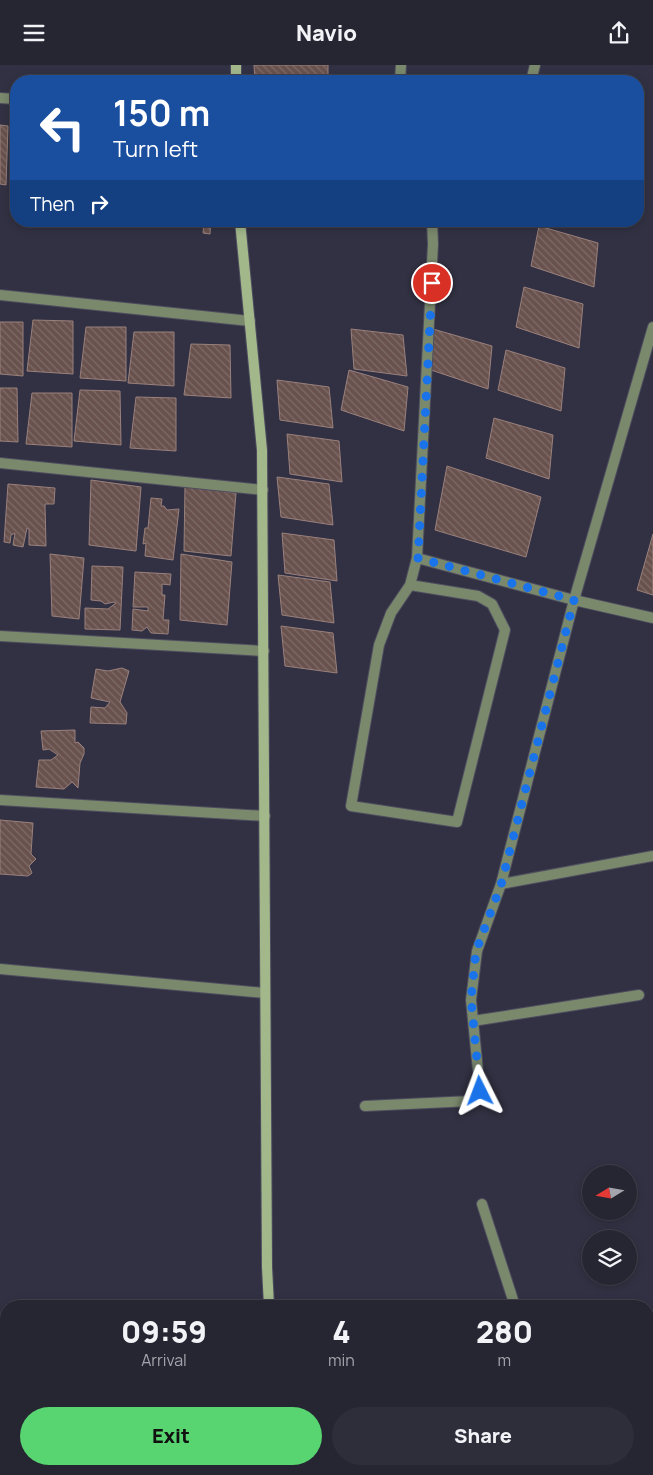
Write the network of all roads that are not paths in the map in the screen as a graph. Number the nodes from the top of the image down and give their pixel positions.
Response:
1 (241, 227) edge
2 (433, 227) edge
3 (0, 295) edge
4 (250, 321) junction
5 (653, 327) edge
6 (0, 463) edge
7 (263, 489) junction
8 (418, 558) junction
9 (410, 585) junction
10 (574, 600) junction
11 (653, 618) edge
12 (0, 636) edge
13 (264, 651) junction
14 (0, 800) edge
15 (264, 816) junction
16 (653, 856) edge
17 (501, 885) junction
18 (0, 969) edge
19 (265, 993) junction
20 (638, 995) dead end
21 (473, 1021) junction
22 (365, 1105) dead end
23 (482, 1204) dead end
24 (269, 1300) edge
25 (513, 1300) edge

1 - 4 street
2 - 8 street
3 - 4 street
4 - 7 street
5 - 10 street
6 - 7 street
7 - 13 street
8 - 9 street
8 - 10 street
9 - 9 street
10 - 11 street
10 - 17 street
12 - 13 street
13 - 15 street
14 - 15 street
15 - 19 street
16 - 17 street
17 - 21 street
18 - 19 street
19 - 24 street
20 - 21 street
21 - 22 street
23 - 25 street

